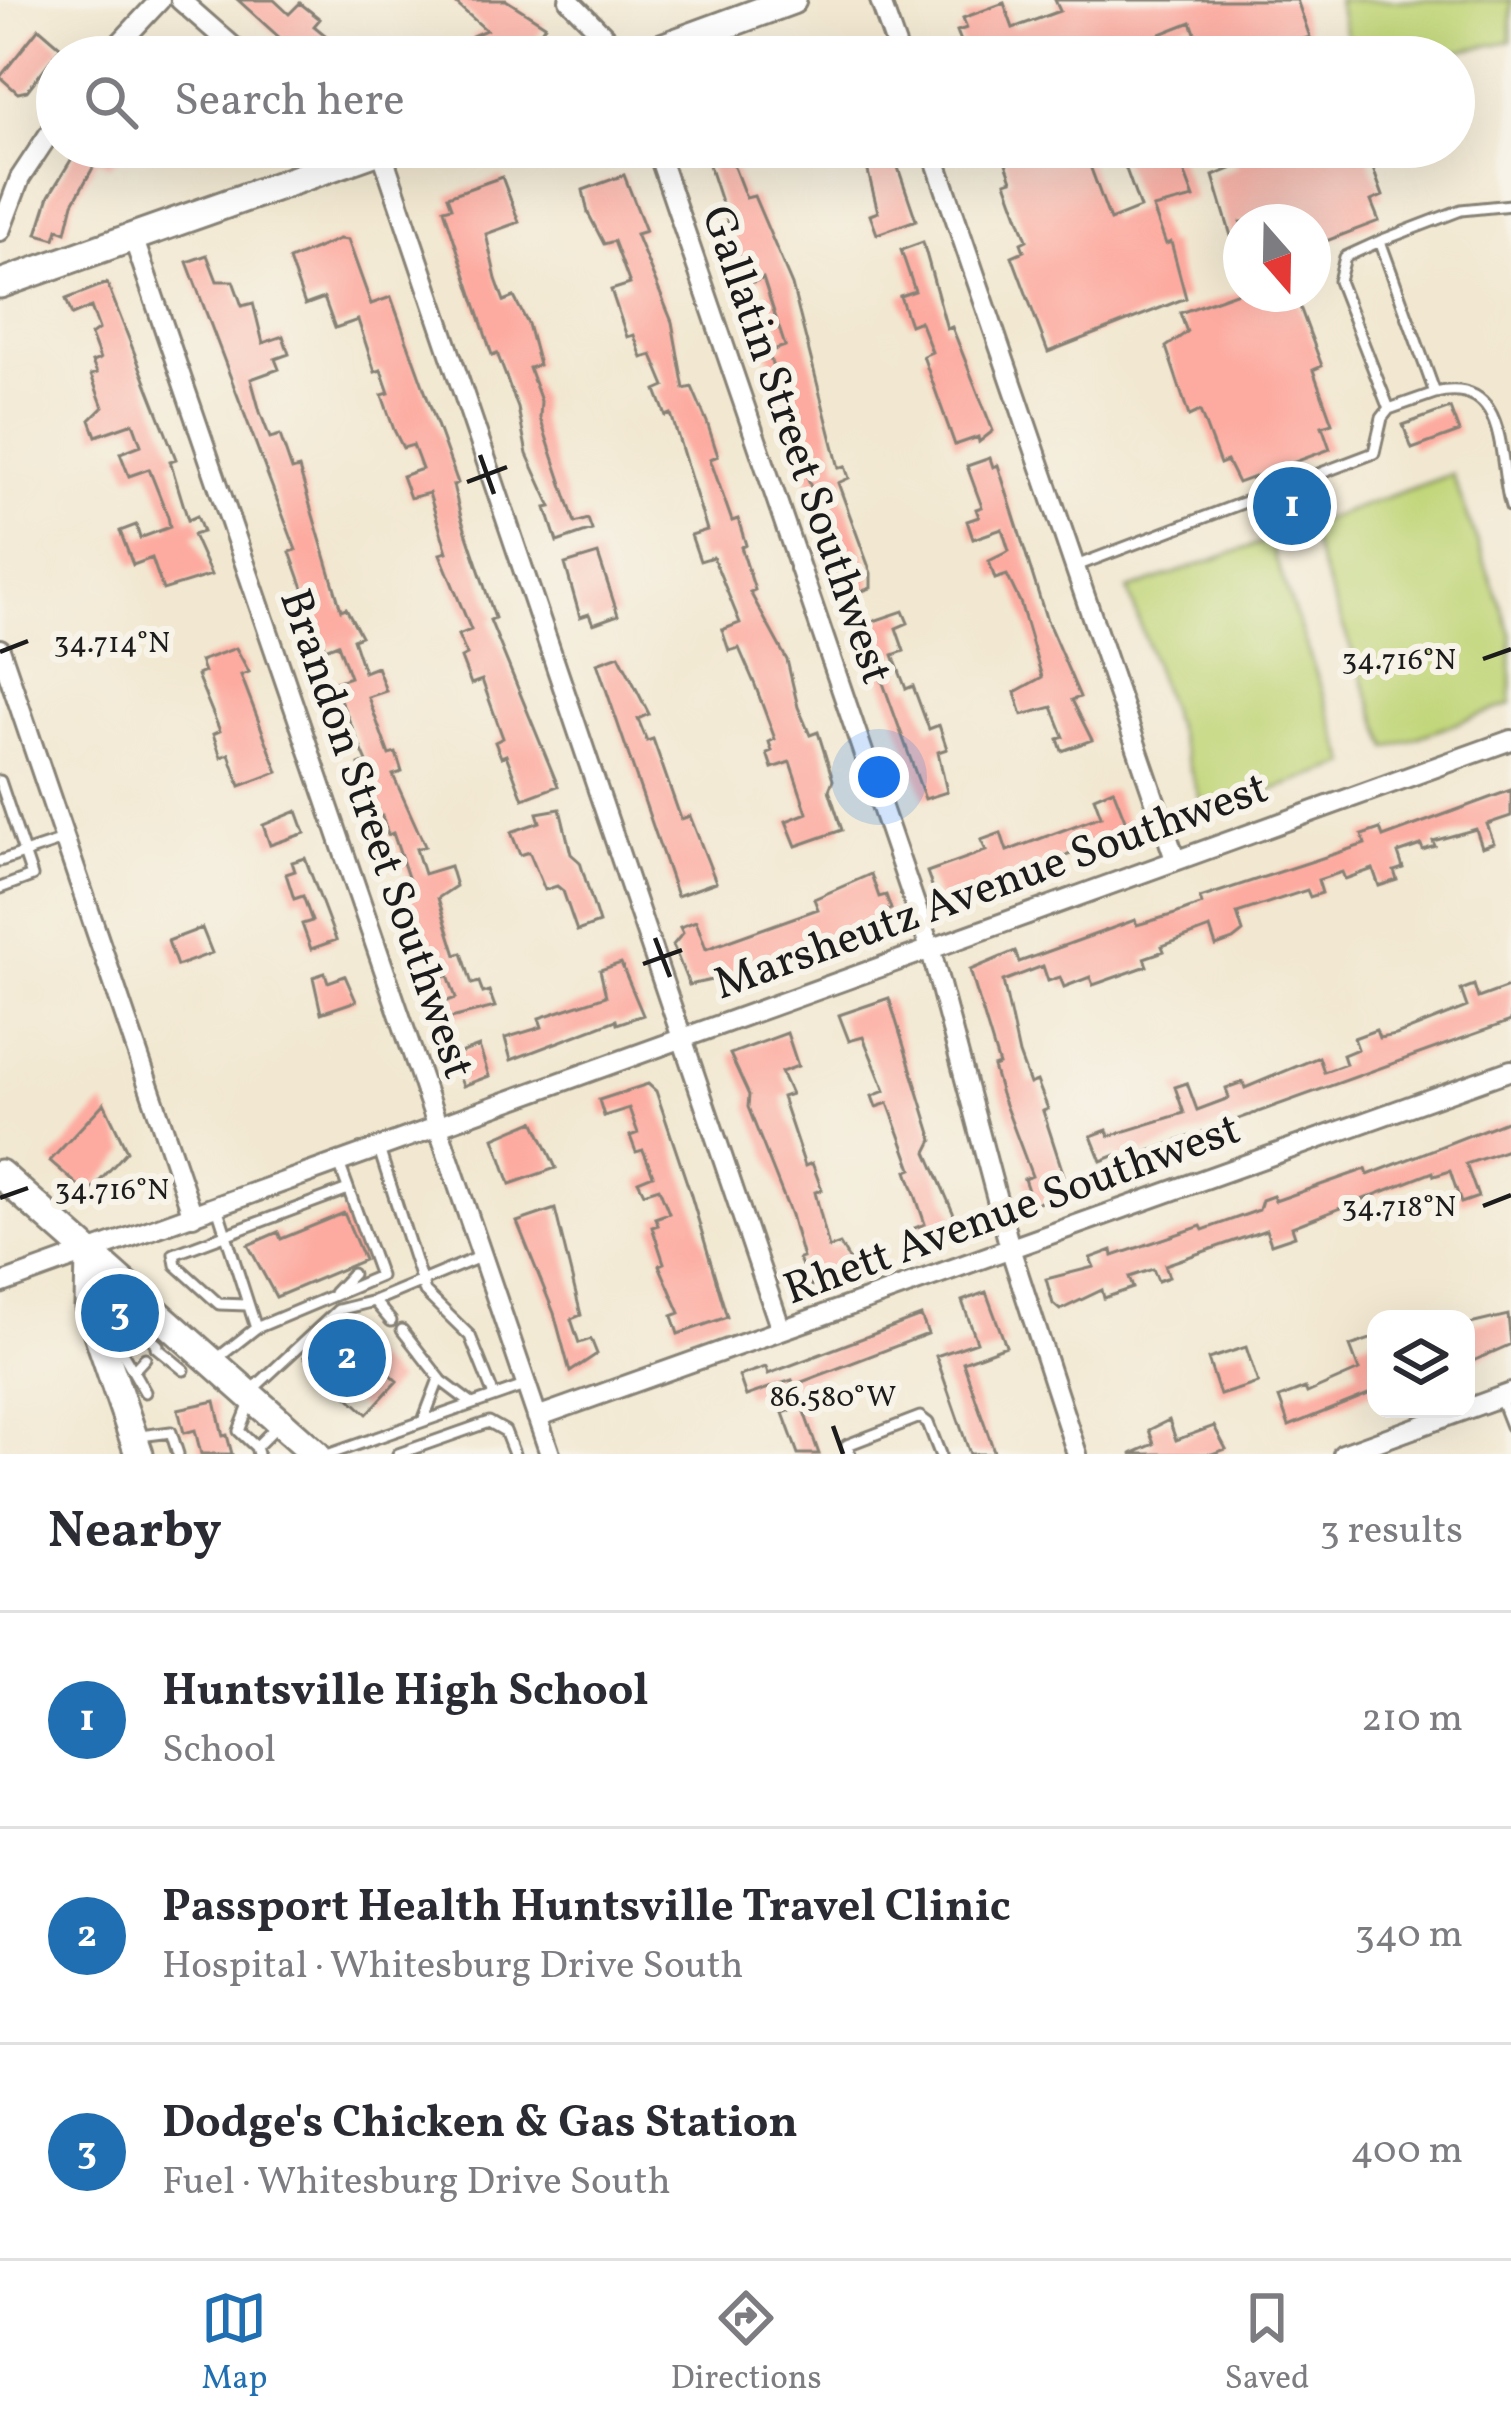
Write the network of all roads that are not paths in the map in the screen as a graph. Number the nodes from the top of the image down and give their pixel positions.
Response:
1 (160, 0) edge
2 (180, 0) edge
3 (569, 0) edge
4 (791, 0) edge
5 (880, 0) edge
6 (127, 36) edge
7 (221, 36) edge
8 (604, 36) edge
9 (694, 36) edge
10 (893, 36) edge
11 (36, 154) edge
12 (308, 168) edge
13 (392, 168) edge
14 (663, 168) edge
15 (938, 168) edge
16 (1511, 205) edge
17 (0, 231) edge
18 (133, 237) junction
19 (1379, 241) junction
20 (0, 284) edge
21 (1435, 393) junction
22 (1389, 409) junction
23 (1511, 507) edge
24 (1074, 566) junction
25 (0, 649) edge
26 (4, 678) edge
27 (1511, 740) edge
28 (0, 781) edge
29 (4, 802) edge
30 (63, 840) junction
31 (24, 853) junction
32 (1175, 860) junction
33 (0, 861) edge
34 (0, 888) edge
35 (931, 951) junction
36 (681, 1036) junction
37 (1511, 1070) edge
38 (438, 1127) junction
39 (379, 1148) junction
40 (339, 1163) junction
41 (0, 1174) edge
42 (348, 1189) junction
43 (217, 1207) junction
44 (194, 1216) junction
45 (224, 1235) junction
46 (1010, 1248) junction
47 (90, 1252) junction
48 (482, 1256) junction
49 (376, 1265) junction
50 (422, 1282) junction
51 (0, 1284) edge
52 (331, 1297) junction
53 (374, 1301) junction
54 (247, 1305) junction
55 (134, 1308) junction
56 (391, 1321) dead end
57 (256, 1328) junction
58 (402, 1330) dead end
59 (781, 1330) junction
60 (112, 1351) junction
61 (145, 1358) dead end
62 (195, 1366) junction
63 (133, 1371) junction
64 (441, 1380) junction
65 (527, 1384) junction
66 (140, 1395) junction
67 (1506, 1395) edge
68 (251, 1396) junction
69 (494, 1396) junction
70 (472, 1404) junction
71 (537, 1417) junction
72 (423, 1421) junction
73 (280, 1422) junction
74 (1511, 1426) edge
75 (136, 1446) edge
76 (257, 1450) edge
77 (178, 1454) edge
78 (316, 1454) edge
79 (330, 1454) edge
80 (398, 1454) edge
81 (514, 1454) edge
82 (550, 1454) edge
83 (850, 1454) edge
84 (940, 1454) edge
85 (1078, 1454) edge
86 (1343, 1454) edge

1 - 6 street
2 - 7 street
3 - 8 street
4 - 9 main road
5 - 10 street
11 - 17 street
12 - 18 main road
13 - 36 street
14 - 35 street, Gallatin Street Southwest
15 - 24 street
16 - 19 lane
18 - 20 main road
18 - 38 street, Brandon Street Southwest
19 - 21 lane
19 - 22 lane
21 - 22 lane
21 - 23 lane
22 - 24 lane
24 - 32 street
25 - 26 street
26 - 30 street
27 - 32 street, Marsheutz Avenue Southwest
28 - 29 lane
29 - 31 lane
30 - 31 lane
30 - 44 street
31 - 33 lane
31 - 34 lane
32 - 35 street, Marsheutz Avenue Southwest
35 - 36 street, Marsheutz Avenue Southwest
35 - 46 street, Gallatin Street Southwest
36 - 38 street, Marsheutz Avenue Southwest
36 - 59 street
37 - 46 street, Rhett Avenue Southwest
38 - 39 street, Marsheutz Avenue Southwest
38 - 48 street, Brandon Street Southwest
39 - 40 street, Marsheutz Avenue Southwest
39 - 50 lane
40 - 42 lane
40 - 43 street, Marsheutz Avenue Southwest
41 - 47 main road
42 - 45 lane
42 - 49 lane
43 - 44 street, Marsheutz Avenue Southwest
43 - 45 lane
44 - 47 street, Marsheutz Avenue Southwest
45 - 54 lane
45 - 54 lane
46 - 59 street, Rhett Avenue Southwest
46 - 85 street, Gallatin Street Southwest
47 - 51 street, Marsheutz Avenue Southwest
47 - 55 main road
47 - 60 main road
48 - 50 lane
48 - 65 street, Brandon Street Southwest
49 - 52 lane
49 - 52 lane
50 - 53 lane
50 - 69 lane
52 - 57 lane
53 - 56 lane
53 - 68 lane
54 - 57 lane
55 - 60 lane
55 - 62 main road
55 - 62 lane
57 - 62 lane
58 - 64 lane
59 - 71 street, Rhett Avenue Southwest
60 - 63 lane
60 - 66 main road
61 - 63 lane
62 - 68 main road
63 - 66 lane
64 - 70 lane
64 - 72 lane
65 - 69 lane
65 - 71 street, Brandon Street Southwest
66 - 75 main road
67 - 74 lane
67 - 86 street
68 - 73 main road
68 - 76 lane
69 - 70 lane
70 - 72 lane
71 - 82 street, Brandon Street Southwest
72 - 79 lane
73 - 76 lane
73 - 78 main road
75 - 77 lane
80 - 81 lane
83 - 84 lane

